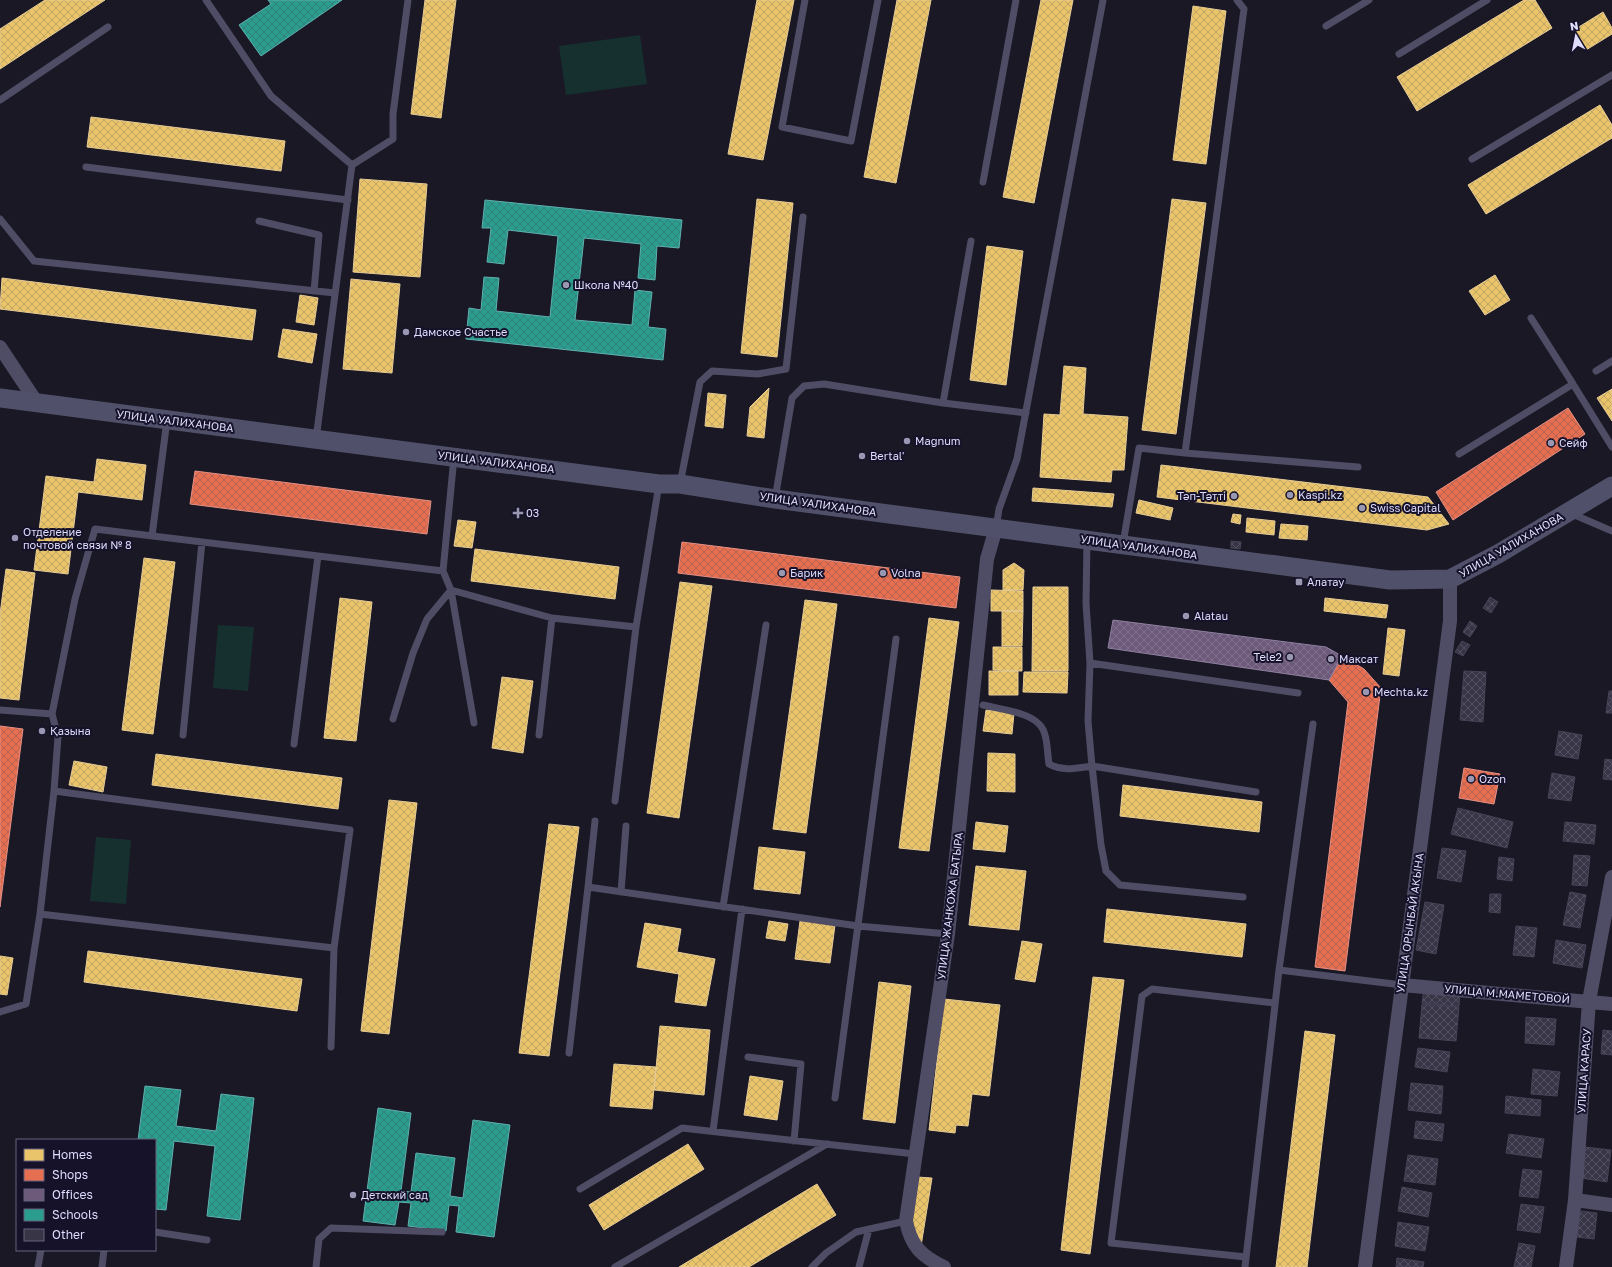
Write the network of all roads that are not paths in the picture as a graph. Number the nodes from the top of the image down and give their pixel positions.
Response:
1 (206, 0) edge
2 (408, 0) edge
3 (805, 0) edge
4 (878, 0) edge
5 (1016, 0) edge
6 (1103, 0) edge
7 (1237, 0) edge
8 (1369, 0) edge
9 (1487, 0) edge
10 (1326, 26) dead end
11 (108, 27) dead end
12 (1399, 54) dead end
13 (1612, 75) edge
14 (0, 100) edge
15 (1472, 159) dead end
16 (352, 165) junction
17 (86, 167) dead end
18 (983, 182) dead end
19 (348, 200) junction
20 (803, 217) dead end
21 (0, 219) edge
22 (259, 221) dead end
23 (971, 241) dead end
24 (314, 291) junction
25 (335, 293) junction
26 (1531, 318) dead end
27 (0, 347) edge
28 (1612, 361) edge
29 (1596, 371) dead end
30 (1573, 384) junction
31 (0, 398) edge
32 (37, 402) junction
33 (943, 403) junction
34 (1026, 413) junction
35 (167, 419) junction
36 (316, 439) junction
37 (1612, 447) edge
38 (1185, 454) junction
39 (1459, 454) dead end
40 (454, 457) junction
41 (1358, 467) dead end
42 (659, 484) junction
43 (680, 484) junction
44 (1612, 486) edge
45 (775, 499) junction
46 (1568, 512) junction
47 (996, 528) junction
48 (1612, 531) edge
49 (152, 536) junction
50 (1087, 540) junction
51 (202, 542) junction
52 (1123, 544) junction
53 (318, 556) junction
54 (443, 571) junction
55 (1450, 580) junction
56 (451, 590) junction
57 (552, 618) junction
58 (766, 625) dead end
59 (636, 627) junction
60 (896, 639) dead end
61 (1090, 662) junction
62 (1298, 692) dead end
63 (983, 705) dead end
64 (0, 710) edge
65 (52, 714) junction
66 (393, 719) dead end
67 (474, 724) dead end
68 (1313, 724) dead end
69 (183, 735) dead end
70 (539, 735) dead end
71 (294, 744) dead end
72 (1092, 766) junction
73 (54, 792) junction
74 (1256, 792) dead end
75 (615, 801) dead end
76 (595, 820) dead end
77 (626, 826) dead end
78 (1612, 877) edge
79 (588, 887) junction
80 (621, 892) junction
81 (1243, 898) dead end
82 (723, 906) junction
83 (742, 909) junction
84 (40, 914) junction
85 (858, 926) junction
86 (948, 934) junction
87 (334, 948) junction
88 (1279, 970) junction
89 (1402, 984) junction
90 (1588, 1001) junction
91 (1275, 1003) junction
92 (1612, 1004) edge
93 (0, 1012) edge
94 (331, 1047) dead end
95 (569, 1053) dead end
96 (748, 1057) dead end
97 (835, 1098) dead end
98 (713, 1132) junction
99 (794, 1141) junction
100 (827, 1144) junction
101 (915, 1154) junction
102 (580, 1189) dead end
103 (1575, 1200) junction
104 (1612, 1205) edge
105 (906, 1221) junction
106 (869, 1229) junction
107 (156, 1232) edge
108 (442, 1232) dead end
109 (207, 1240) dead end
110 (40, 1251) edge
111 (104, 1251) edge
112 (1246, 1257) junction
113 (927, 1263) edge
114 (38, 1267) edge
115 (102, 1267) edge
116 (316, 1267) edge
117 (615, 1267) edge
118 (812, 1267) edge
119 (859, 1267) edge
120 (944, 1267) edge
121 (1245, 1267) edge
122 (1366, 1267) edge
123 (1566, 1267) edge

1 - 16 lane
2 - 16 lane
3 - 4 lane
5 - 18 lane
6 - 34 lane
7 - 38 lane
8 - 10 lane
9 - 12 lane
11 - 14 lane
13 - 15 lane
16 - 19 lane
17 - 19 lane
19 - 25 lane
20 - 43 lane
21 - 24 lane
22 - 24 lane
23 - 33 lane
24 - 25 lane
25 - 36 lane
26 - 30 lane
27 - 32 street
28 - 29 lane
30 - 37 lane
30 - 39 lane
31 - 32 main road, УЛИЦА УАЛИХАНОВА
32 - 35 main road, УЛИЦА УАЛИХАНОВА
33 - 34 lane
33 - 45 lane
34 - 47 lane
35 - 36 main road, УЛИЦА УАЛИХАНОВА
35 - 49 lane
36 - 40 main road, УЛИЦА УАЛИХАНОВА
38 - 41 lane
38 - 52 lane
40 - 42 main road, УЛИЦА УАЛИХАНОВА
40 - 54 lane
42 - 43 main road, УЛИЦА УАЛИХАНОВА
42 - 59 lane
43 - 45 main road, УЛИЦА УАЛИХАНОВА
44 - 46 main road, УЛИЦА УАЛИХАНОВА
45 - 47 main road, УЛИЦА УАЛИХАНОВА
46 - 48 lane
46 - 55 main road, УЛИЦА УАЛИХАНОВА
47 - 50 main road, УЛИЦА УАЛИХАНОВА
47 - 86 street, УЛИЦА ЖАНКОЖА БАТЫРА
49 - 51 lane
49 - 65 lane
50 - 52 main road, УЛИЦА УАЛИХАНОВА
50 - 61 lane
51 - 53 lane
51 - 69 lane
52 - 55 main road, УЛИЦА УАЛИХАНОВА
53 - 54 lane
53 - 71 lane
54 - 56 lane
55 - 89 street, УЛИЦА ОРЫНБАЙ АКЫНА
56 - 57 lane
56 - 66 lane
56 - 67 lane
57 - 59 lane
57 - 70 lane
58 - 82 lane
59 - 75 lane
60 - 85 lane
61 - 62 lane
61 - 72 lane
63 - 72 lane
64 - 65 lane
65 - 73 lane
68 - 88 lane
72 - 74 lane
72 - 81 lane
73 - 84 lane
73 - 87 lane
76 - 79 lane
77 - 80 lane
78 - 90 street, УЛИЦА КАРАСУ
79 - 80 lane
79 - 95 lane
80 - 82 lane
82 - 83 lane
83 - 85 lane
83 - 98 lane
84 - 87 lane
84 - 93 lane
85 - 86 lane
85 - 97 lane
86 - 101 street, УЛИЦА ЖАНКОЖА БАТЫРА
87 - 94 lane
88 - 89 lane
88 - 91 lane
89 - 90 street, УЛИЦА М.МАМЕТОВОЙ
89 - 122 street, УЛИЦА ОРЫНБАЙ АКЫНА
90 - 92 street, УЛИЦА М.МАМЕТОВОЙ
90 - 103 street, УЛИЦА КАРАСУ
91 - 112 lane
91 - 112 lane
96 - 99 lane
98 - 99 lane
98 - 102 lane
99 - 100 lane
100 - 101 lane
100 - 117 lane
101 - 105 street, УЛИЦА ЖАНКОЖА БАТЫРА
103 - 104 street
103 - 123 street, УЛИЦА КАРАСУ
105 - 106 lane
105 - 113 street, УЛИЦА ЖАНКОЖА БАТЫРА
106 - 118 lane
106 - 119 lane
107 - 109 lane
108 - 116 lane
110 - 114 lane
111 - 115 lane
112 - 121 lane
113 - 120 street, УЛИЦА ЖАНКОЖА БАТЫРА

